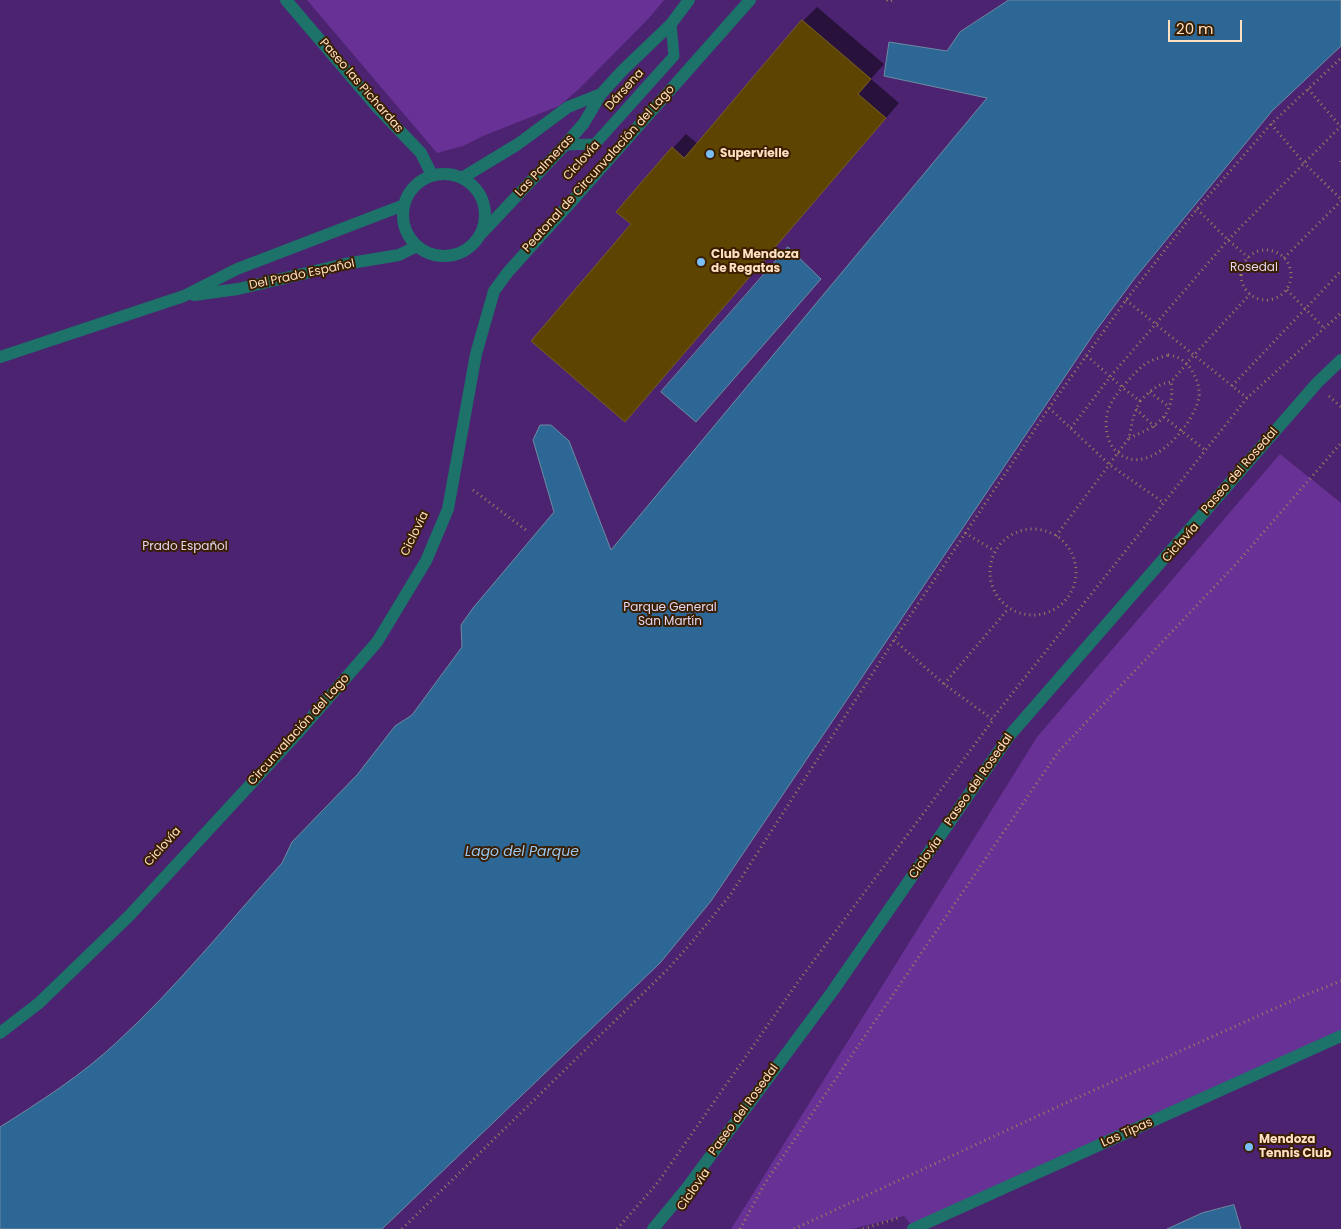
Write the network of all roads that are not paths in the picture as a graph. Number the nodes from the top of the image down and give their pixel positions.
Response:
1 (286, 0) edge
2 (689, 0) edge
3 (750, 0) edge
4 (671, 24) junction
5 (601, 94) junction
6 (565, 145) junction
7 (432, 175) junction
8 (462, 178) junction
9 (404, 206) junction
10 (482, 233) junction
11 (417, 246) junction
12 (184, 296) junction
13 (476, 354) joint
14 (0, 357) edge
15 (1341, 360) edge
16 (0, 1034) edge
17 (1341, 1036) edge
18 (652, 1229) edge
19 (913, 1229) edge

1 - 7 street, Paseo las Pichardas
2 - 4 street, Las Palmeras
3 - 13 street, Peatonal de Circunvalación del Lago
4 - 5 street, Las Palmeras
4 - 6 lane, Dársena
5 - 6 street, Las Palmeras
5 - 8 street, Las Palmeras
6 - 10 street, Las Palmeras
7 - 8 street
7 - 9 street
8 - 10 street
9 - 11 street
9 - 12 street, Del Prado Español
10 - 11 street
11 - 12 street, Del Prado Español
12 - 14 street, Del Prado Español
13 - 16 street, Circunvalación del Lago
15 - 18 street, Paseo del Rosedal
17 - 19 street, Las Tipas

